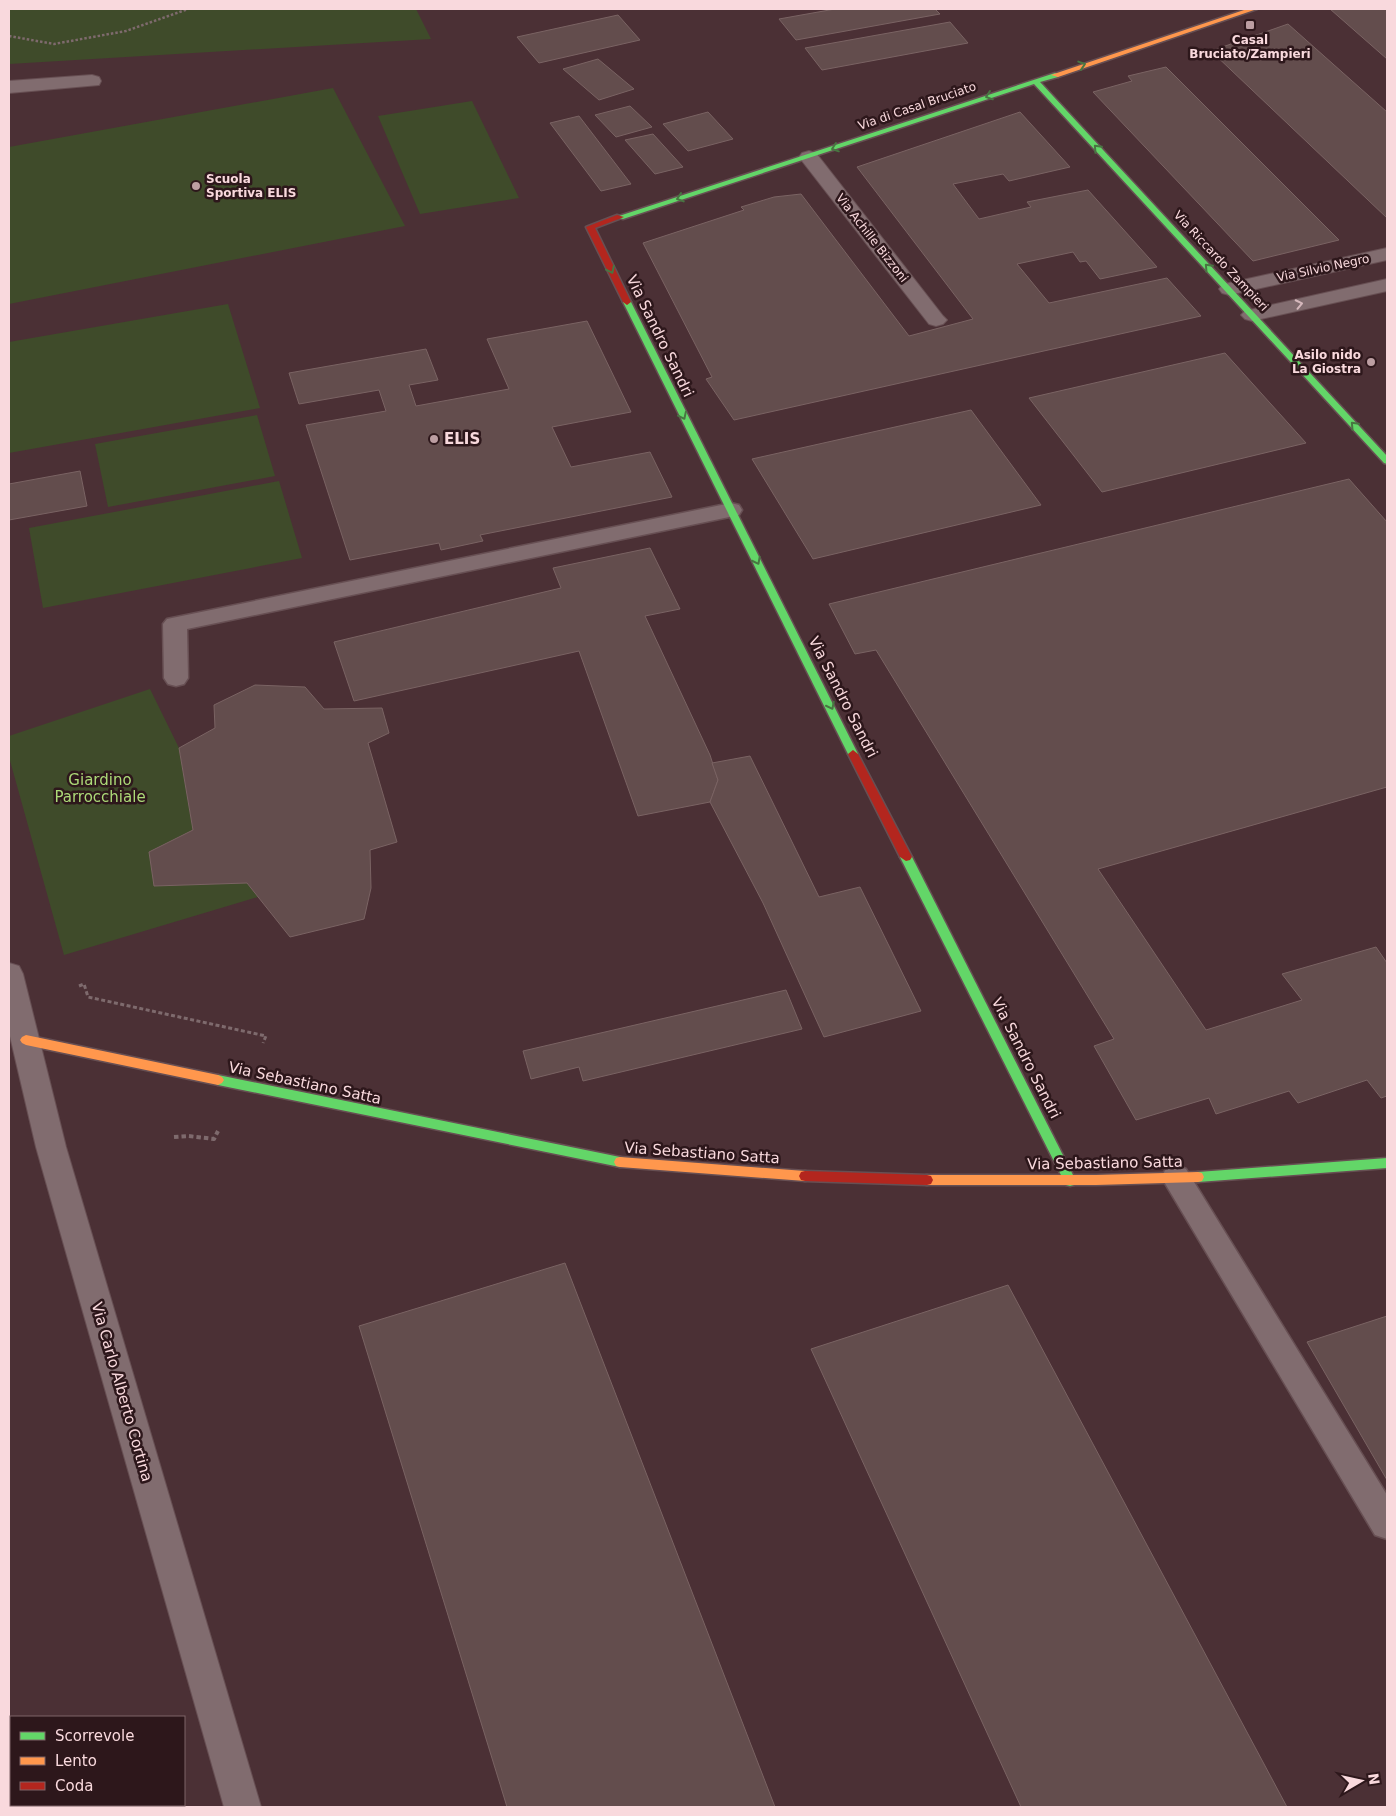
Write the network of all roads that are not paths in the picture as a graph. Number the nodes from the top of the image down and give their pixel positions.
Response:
1 (1253, 9) edge
2 (92, 81) dead end
3 (1035, 81) junction
4 (9, 87) edge
5 (809, 157) junction
6 (590, 227) joint
7 (1387, 254) edge
8 (1387, 285) edge
9 (1229, 289) junction
10 (1252, 314) junction
11 (936, 320) dead end
12 (1387, 460) edge
13 (732, 510) junction
14 (176, 678) dead end
15 (9, 974) edge
16 (26, 1040) junction
17 (1387, 1163) edge
18 (1176, 1177) junction
19 (1070, 1181) junction
20 (1387, 1524) edge
21 (243, 1807) edge

3 -> 1 street, Via di Casal Bruciato
2 - 4 street
3 -> 5 street, Via di Casal Bruciato
9 -> 3 street, Via Riccardo Zampieri
5 -> 6 street, Via di Casal Bruciato
5 - 11 street, Via Achille Bizzoni
6 -> 13 street, Via Sandro Sandri
7 - 9 street, Via Silvio Negro
10 -> 8 street
9 - 10 street, Via Riccardo Zampieri
12 -> 10 street, Via Riccardo Zampieri
13 - 14 lane
13 -> 19 street, Via Sandro Sandri
15 - 16 street, Via Carlo Alberto Cortina
16 - 19 street, Via Sebastiano Satta
16 - 21 street, Via Carlo Alberto Cortina
17 - 18 street, Via Sebastiano Satta
18 - 19 street, Via Sebastiano Satta
18 - 20 lane

